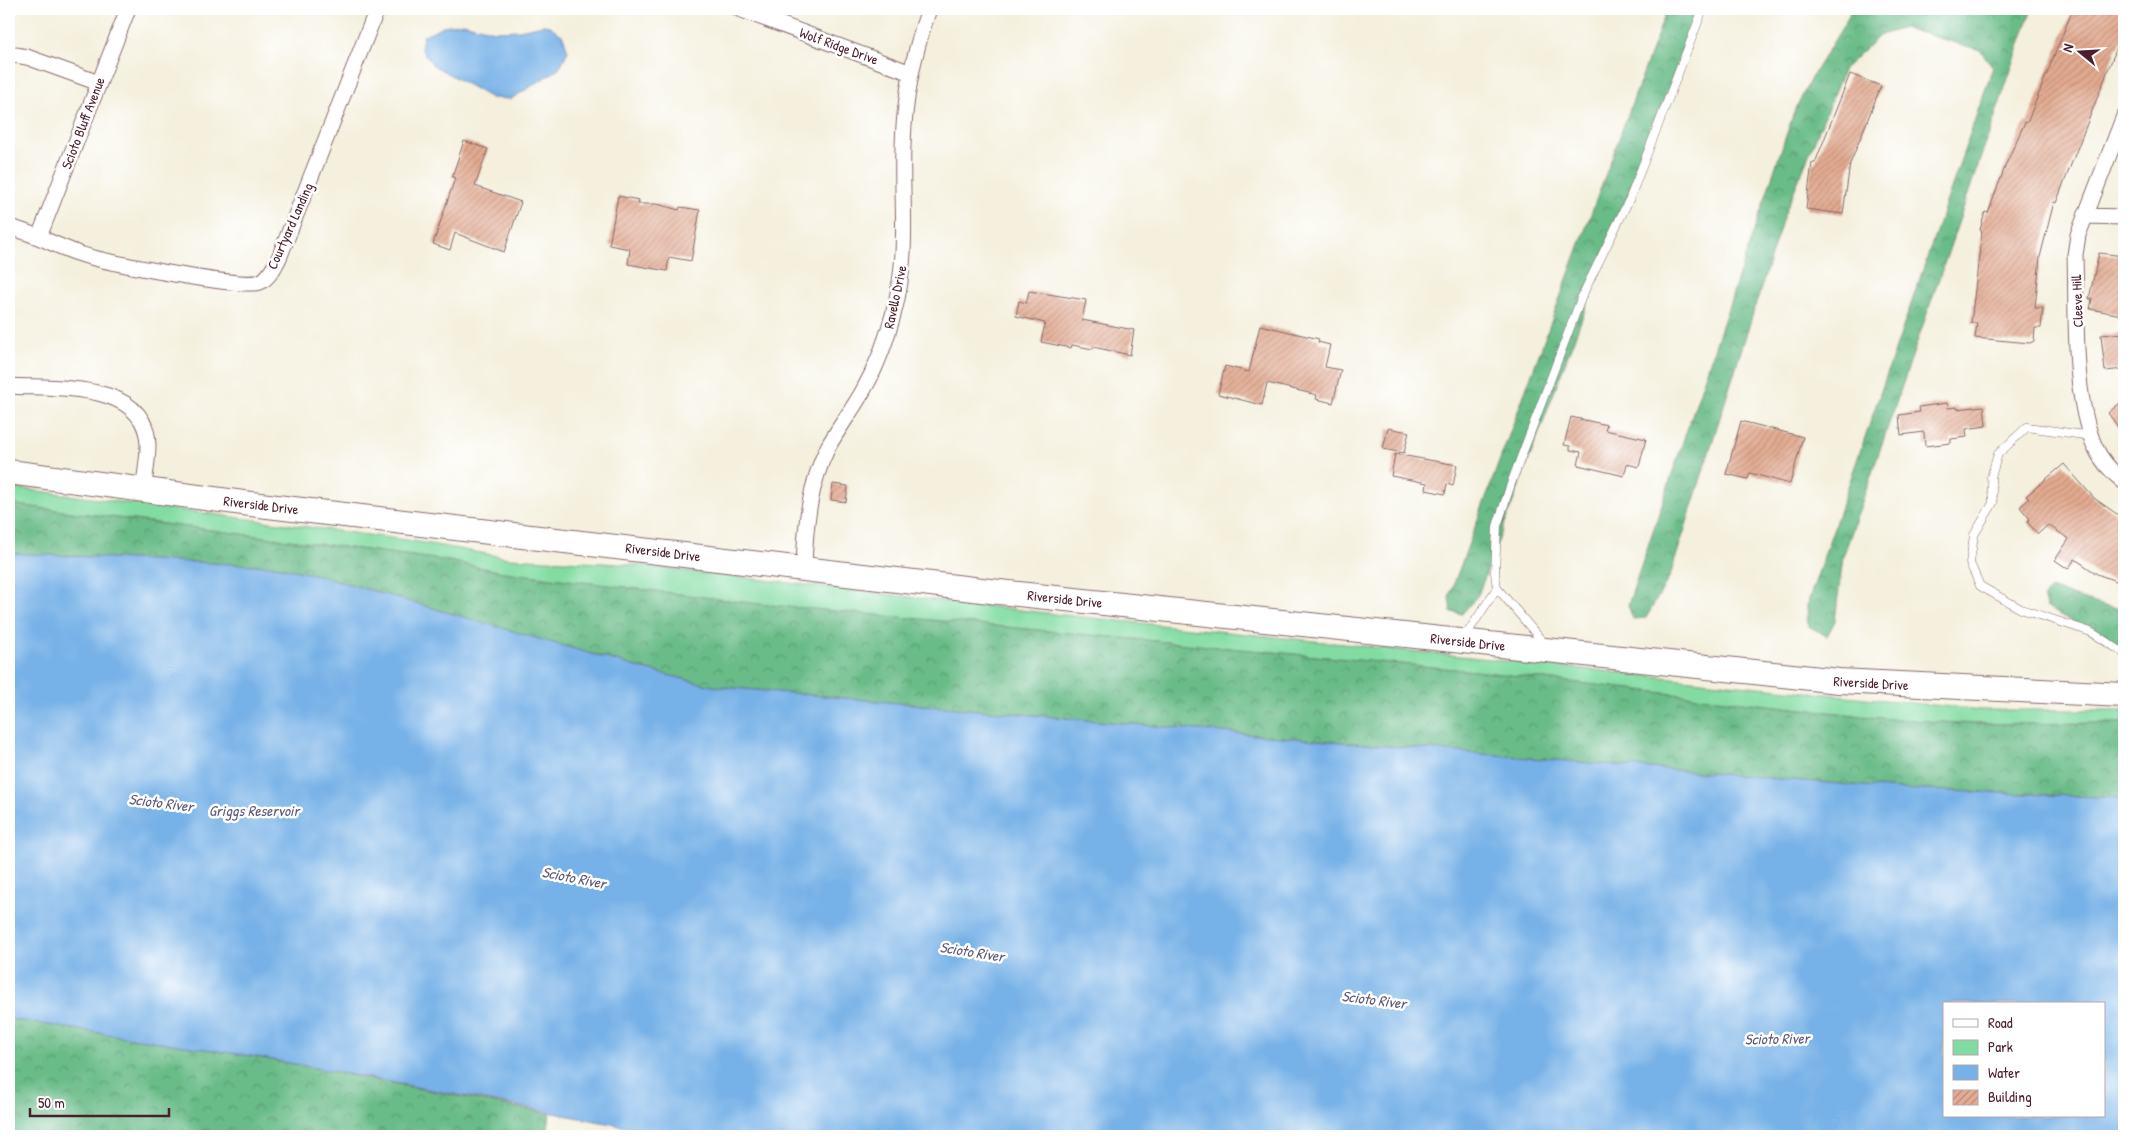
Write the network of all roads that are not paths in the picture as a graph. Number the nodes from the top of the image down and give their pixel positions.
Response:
1 (128, 9) edge
2 (376, 9) edge
3 (739, 9) edge
4 (929, 9) edge
5 (1703, 9) edge
6 (9, 54) edge
7 (911, 73) junction
8 (99, 83) junction
9 (2124, 116) edge
10 (2085, 216) junction
11 (2124, 217) edge
12 (9, 227) edge
13 (39, 237) junction
14 (9, 386) edge
15 (2091, 436) junction
16 (9, 472) edge
17 (2124, 482) edge
18 (144, 490) junction
19 (804, 569) junction
20 (1497, 588) junction
21 (1462, 641) junction
22 (1550, 650) junction
23 (2124, 653) edge
24 (2124, 695) edge

1 - 8 street, Scioto Bluff Avenue
2 - 13 street, Courtyard Landing
3 - 7 street, Wolf Ridge Drive
4 - 7 street, Ravello Drive
5 - 20 lane
6 - 8 street
7 - 19 street, Ravello Drive
8 - 13 street, Scioto Bluff Avenue
9 - 10 street, Cleeve Hill
10 - 11 street
10 - 15 street, Cleeve Hill
12 - 13 street, Courtyard Landing
14 - 18 street
15 - 17 street, Cleeve Hill
15 - 23 lane
16 - 18 main road, Riverside Drive
18 - 19 main road, Riverside Drive
19 - 21 main road, Riverside Drive
20 - 21 lane
20 - 22 lane
21 - 22 main road, Riverside Drive
22 - 24 main road, Riverside Drive

